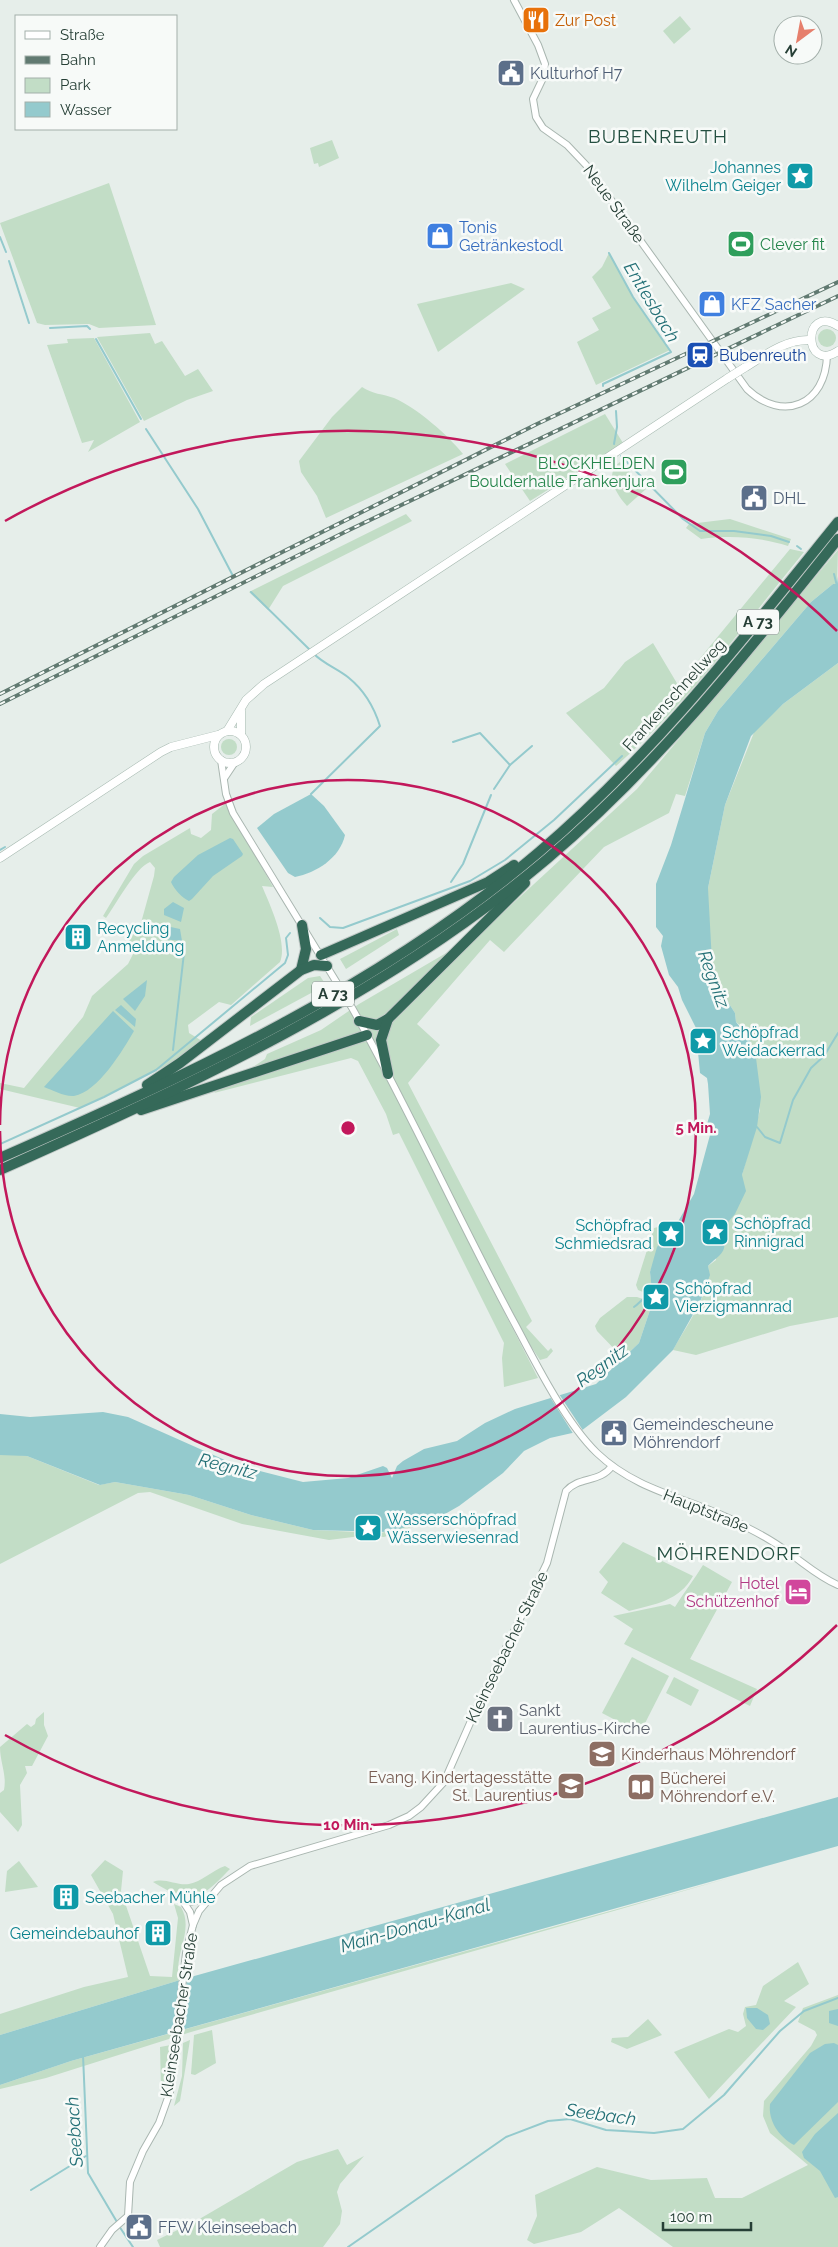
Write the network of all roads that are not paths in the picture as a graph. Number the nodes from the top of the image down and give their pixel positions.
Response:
1 (514, 0) edge
2 (837, 324) edge
3 (810, 340) junction
4 (838, 351) edge
5 (827, 355) junction
6 (838, 522) edge
7 (838, 540) edge
8 (242, 708) junction
9 (227, 731) junction
10 (240, 734) junction
11 (218, 735) junction
12 (193, 743) junction
13 (214, 751) junction
14 (221, 760) junction
15 (235, 762) junction
16 (225, 779) junction
17 (543, 856) junction
18 (0, 858) edge
19 (302, 925) junction
20 (321, 955) junction
21 (327, 966) junction
22 (301, 970) junction
23 (388, 1019) junction
24 (359, 1021) junction
25 (367, 1035) junction
26 (388, 1074) junction
27 (110, 1108) junction
28 (123, 1114) junction
29 (0, 1158) edge
30 (0, 1170) edge
31 (612, 1466) junction
32 (838, 1585) edge
33 (208, 1899) junction
34 (193, 1925) junction
35 (100, 2247) edge

1 - 5 street, Neue Straße
2 - 3 main road
3 - 5 main road
3 - 8 main road, bridge
4 - 5 main road
6 - 17 highway, Frankenschnellweg / A 73
7 - 17 highway, Frankenschnellweg / A 73
8 - 9 main road
8 - 10 main road
9 - 10 main road
9 - 11 main road
10 - 15 main road
11 - 12 main road
11 - 13 main road
12 - 13 main road
12 - 18 main road
13 - 14 main road
14 - 15 main road
14 - 16 street, Hauptstraße
15 - 16 street
16 - 19 street, Hauptstraße
17 - 20 highway
17 - 23 highway
17 - 27 highway, A 73
17 - 28 highway, A 73
19 - 20 street, Hauptstraße
19 - 22 highway
20 - 21 street, Hauptstraße
21 - 22 highway
21 - 24 street, Hauptstraße, bridge
22 - 27 highway
23 - 24 highway
23 - 26 highway
24 - 25 street, Hauptstraße
25 - 26 street, Hauptstraße
25 - 28 highway
26 - 31 street, Hauptstraße
27 - 29 highway, A 73
28 - 30 highway, A 73
31 - 32 street, Hauptstraße
31 - 33 street, Kleinseebacher Straße
33 - 34 street, Kleinseebacher Straße
33 - 34 street
34 - 35 street, Kleinseebacher Straße

